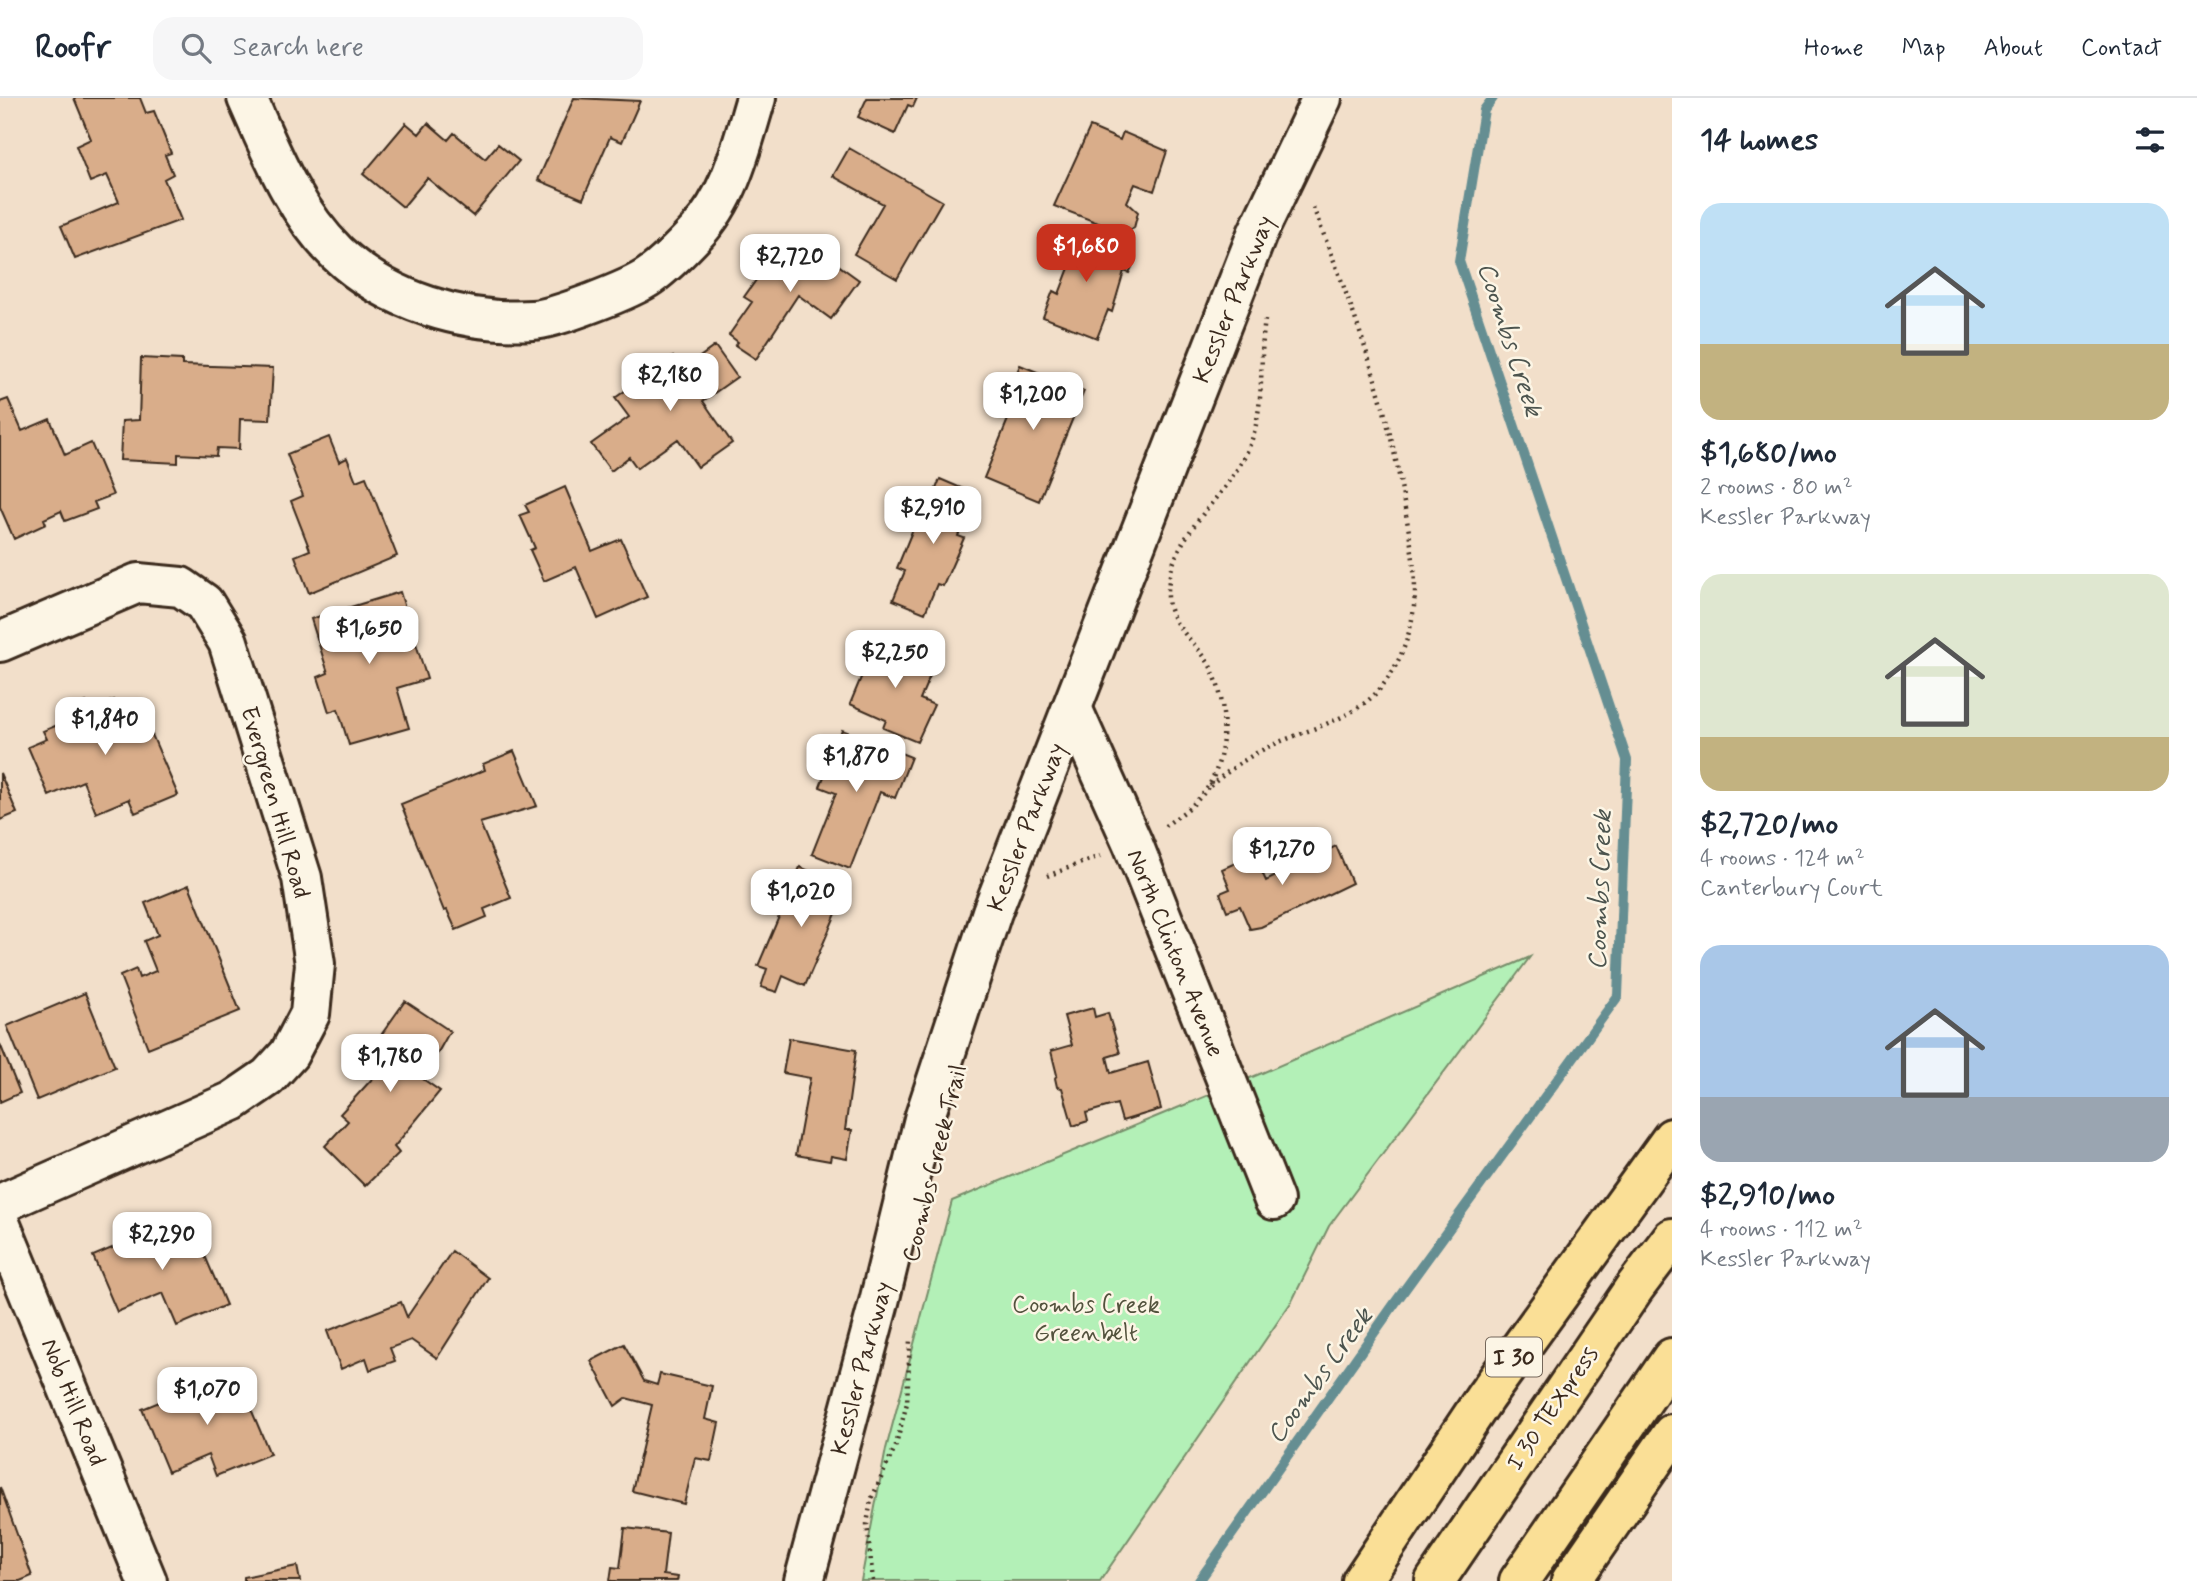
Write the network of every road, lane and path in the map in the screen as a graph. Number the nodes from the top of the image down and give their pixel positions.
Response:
1 (247, 98) edge
2 (757, 98) edge
3 (1322, 98) edge
4 (1316, 193) dead end
5 (1311, 204) junction
6 (1306, 216) dead end
7 (1267, 311) dead end
8 (0, 642) edge
9 (1072, 708) junction
10 (1208, 788) junction
11 (1162, 828) dead end
12 (1106, 854) dead end
13 (1040, 882) dead end
14 (1672, 1138) edge
15 (1274, 1200) dead end
16 (0, 1204) edge
17 (0, 1223) edge
18 (1672, 1238) edge
19 (912, 1325) dead end
20 (1672, 1358) edge
21 (1672, 1434) edge
22 (147, 1581) edge
23 (804, 1581) edge
24 (873, 1581) edge
25 (1362, 1581) edge
26 (1435, 1581) edge
27 (1519, 1581) edge
28 (1570, 1581) edge

1 - 2 street
3 - 9 street, Kessler Parkway
4 - 5 path
5 - 6 path
5 - 10 path
7 - 10 path
8 - 16 street, Evergreen Hill Road
9 - 15 street, North Clinton Avenue
9 - 23 street, Kessler Parkway
10 - 11 path
12 - 13 path
14 - 25 highway, I 30
17 - 22 street, Nob Hill Road
18 - 26 highway, I 30 TEXpress
19 - 24 path
20 - 27 highway
21 - 28 highway

